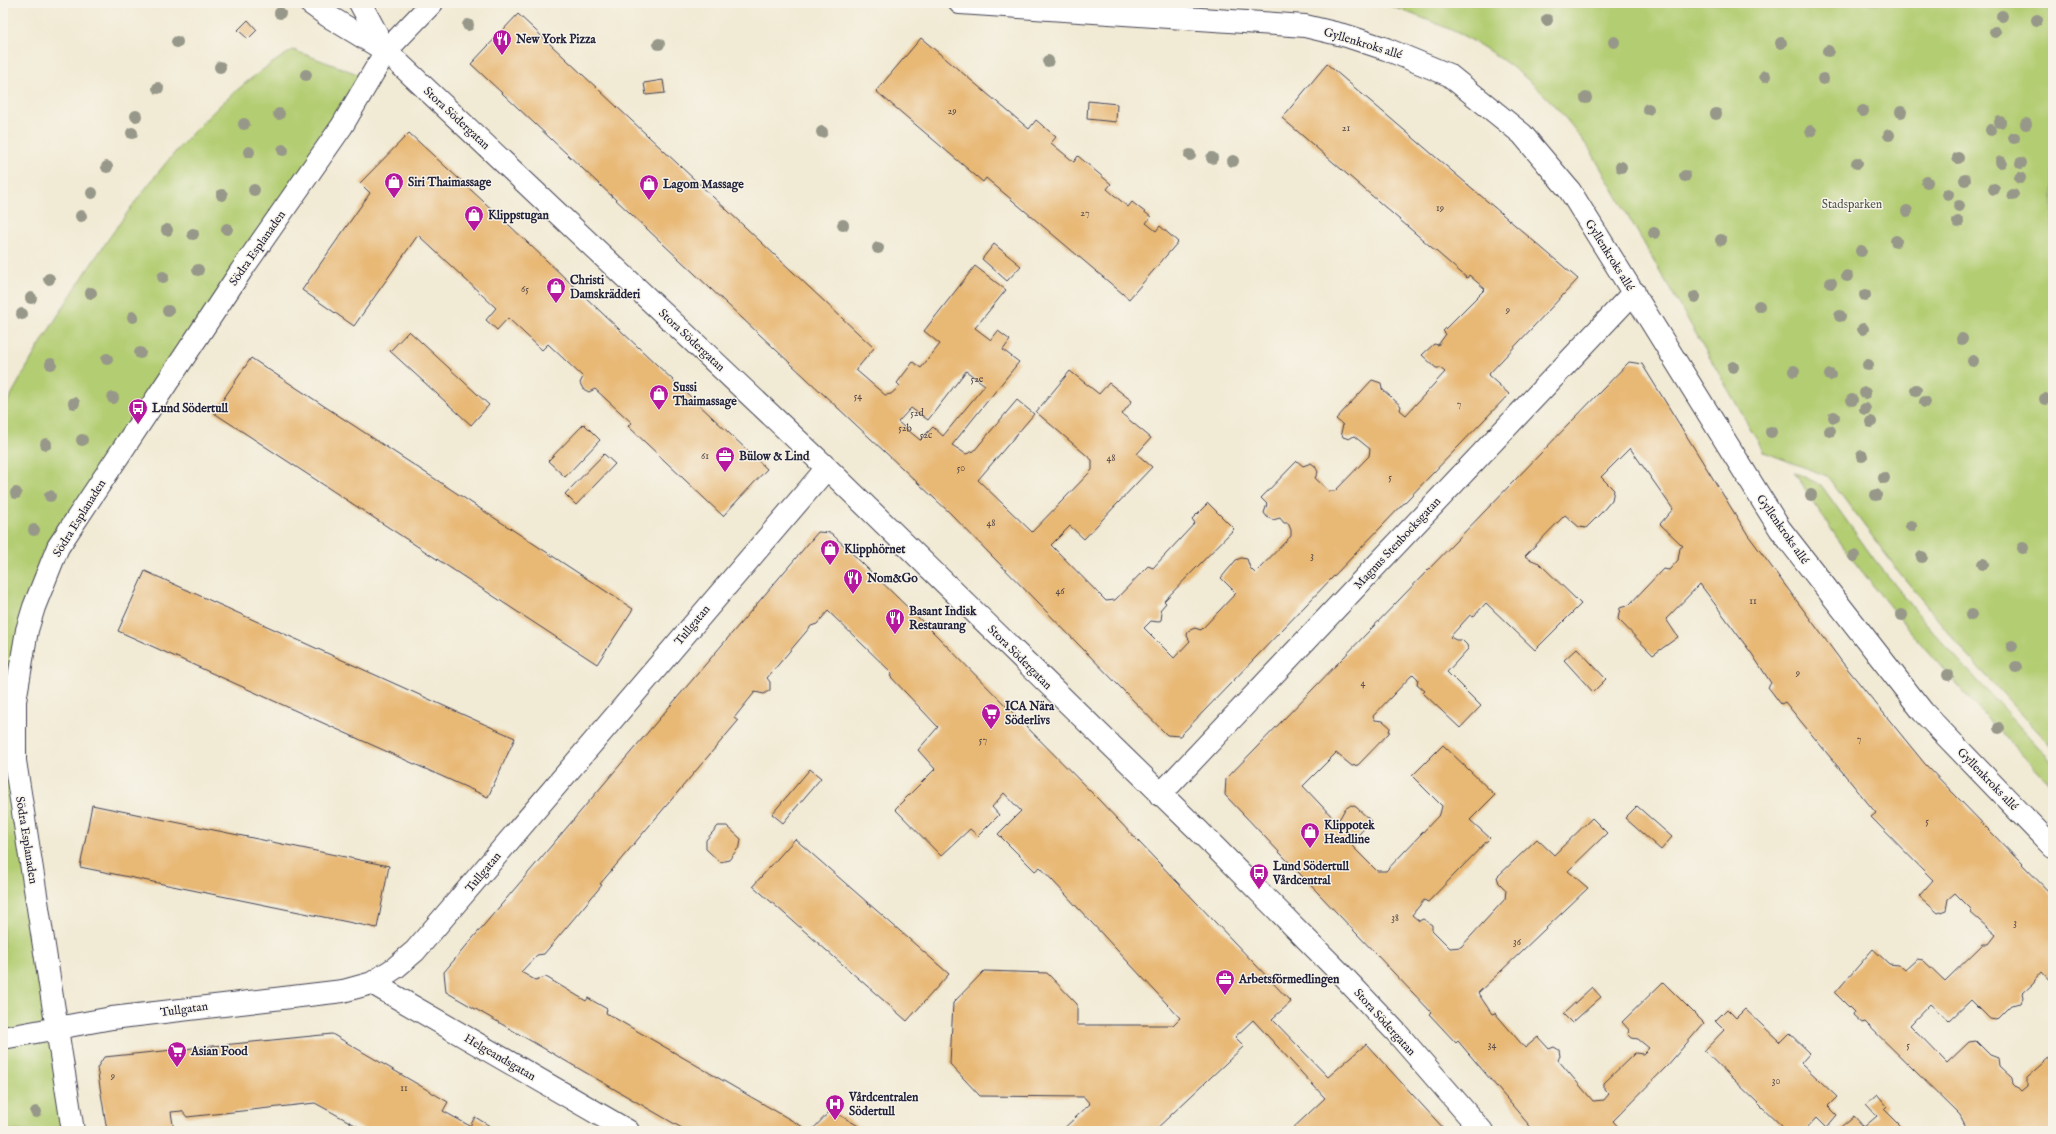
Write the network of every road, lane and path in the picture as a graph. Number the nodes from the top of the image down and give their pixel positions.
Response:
1 (310, 3) edge
2 (360, 3) edge
3 (432, 3) edge
4 (960, 3) edge
5 (386, 51) junction
6 (1634, 292) junction
7 (827, 468) junction
8 (1160, 794) junction
9 (2053, 847) edge
10 (372, 983) junction
11 (56, 1029) junction
12 (3, 1038) edge
13 (73, 1131) edge
14 (628, 1131) edge
15 (1482, 1131) edge

1 - 5 street
2 - 5 street
3 - 5 street
4 - 6 street, Gyllenkroks allé
5 - 7 street, Stora Södergatan
5 - 11 street, Södra Esplanaden
6 - 8 street, Magnus Stenbocksgatan
6 - 9 street, Gyllenkroks allé
7 - 8 street, Stora Södergatan
7 - 10 street, Tullgatan
8 - 15 street, Stora Södergatan
10 - 11 street, Tullgatan
10 - 14 street, Helgeandsgatan
11 - 12 street, Tullgatan
11 - 13 street, Södra Esplanaden

